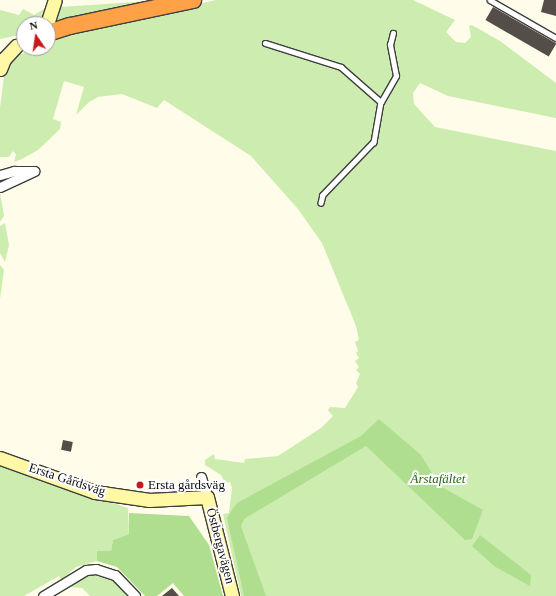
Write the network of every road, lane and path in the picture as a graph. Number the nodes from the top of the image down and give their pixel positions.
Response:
1 (55, 0) edge
2 (193, 0) edge
3 (490, 0) edge
4 (51, 16) edge
5 (56, 26) edge
6 (393, 33) dead end
7 (556, 38) edge
8 (265, 43) dead end
9 (16, 45) edge
10 (0, 47) edge
11 (16, 48) edge
12 (0, 69) edge
13 (381, 102) junction
14 (0, 175) edge
15 (0, 187) edge
16 (321, 203) dead end
17 (0, 458) edge
18 (201, 477) dead end
19 (207, 497) junction
20 (57, 593) edge
21 (43, 596) edge
22 (135, 596) edge
23 (232, 596) edge

1 - 4 street
2 - 5 highway
3 - 7 lane
6 - 13 lane
8 - 13 lane
9 - 10 street
11 - 12 street
13 - 16 lane
14 - 15 street
17 - 19 street, Ersta Gårdsväg
18 - 19 street
19 - 23 street, Östbergavägen
20 - 21 street
20 - 22 street

